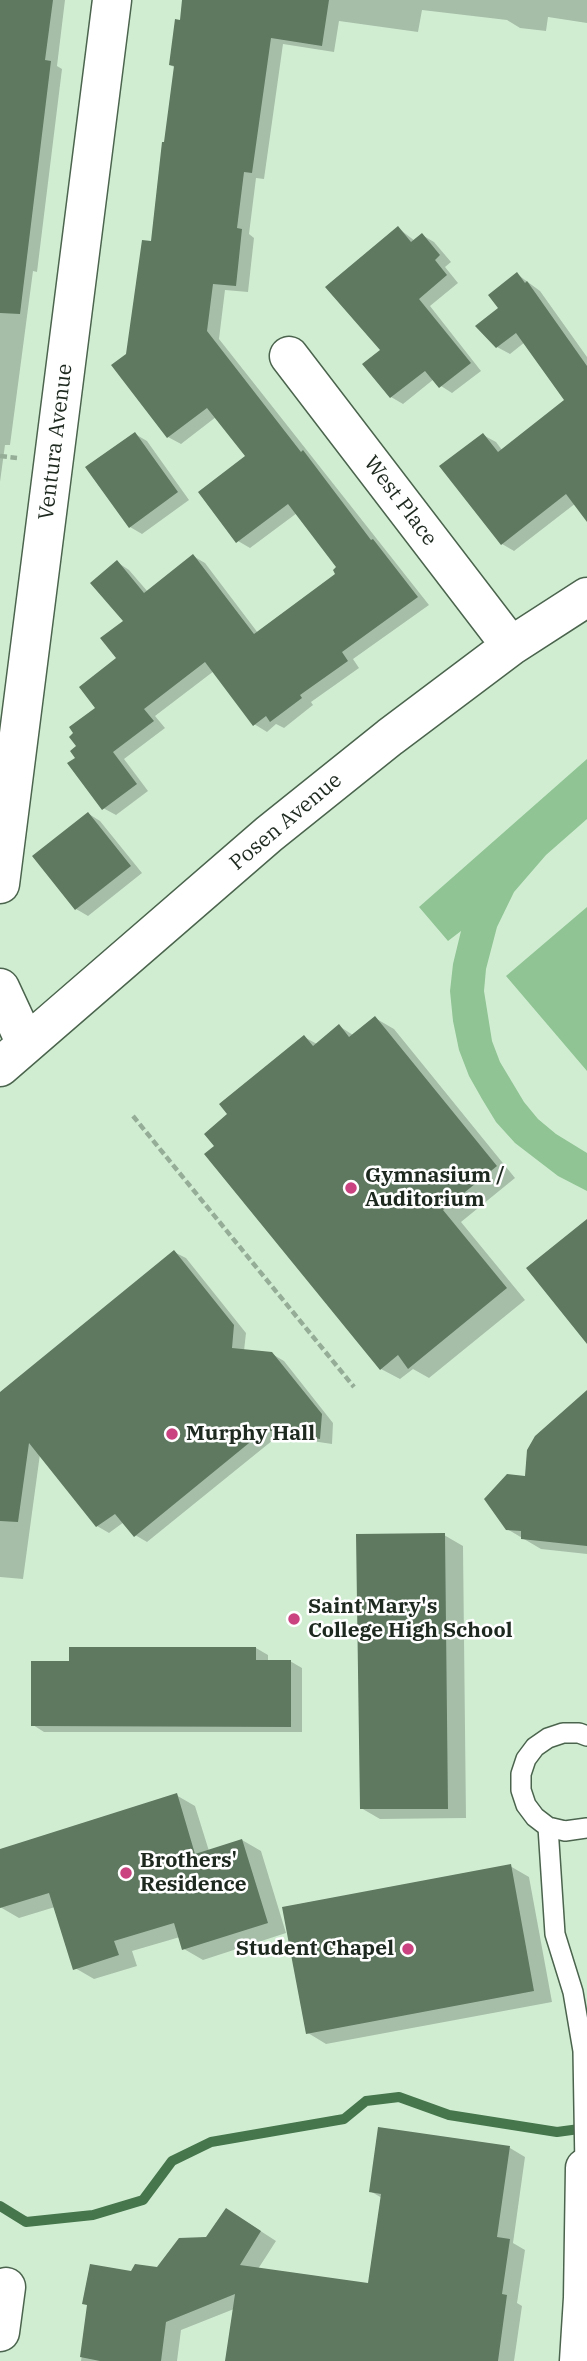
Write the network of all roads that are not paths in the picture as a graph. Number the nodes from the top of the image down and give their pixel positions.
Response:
1 (112, 0) edge
2 (289, 356) dead end
3 (587, 597) edge
4 (511, 646) junction
5 (0, 884) edge
6 (0, 988) edge
7 (13, 1055) edge
8 (587, 1736) edge
9 (548, 1827) junction
10 (587, 1828) edge
11 (585, 2168) joint
12 (6, 2287) dead end
13 (0, 2332) edge
14 (579, 2361) edge

1 - 5 street, Ventura Avenue
2 - 4 street, West Place
3 - 4 street, Posen Avenue
4 - 7 street, Posen Avenue
6 - 7 street
8 - 9 lane
9 - 10 lane
9 - 11 lane
11 - 14 street
12 - 13 street

